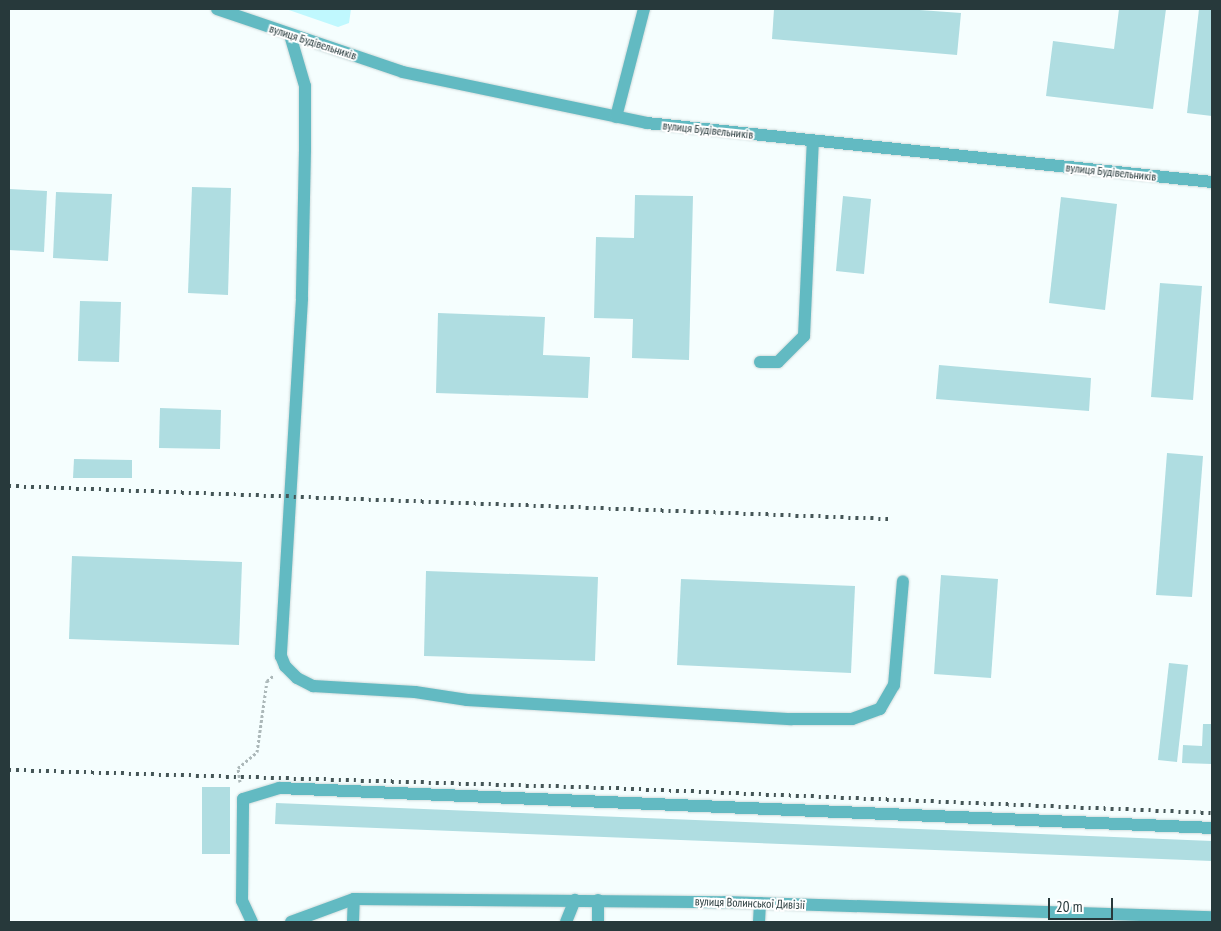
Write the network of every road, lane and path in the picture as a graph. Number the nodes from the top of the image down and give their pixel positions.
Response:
1 (217, 9) edge
2 (644, 9) edge
3 (290, 35) junction
4 (616, 117) junction
5 (813, 141) junction
6 (1212, 182) edge
7 (760, 362) dead end
8 (903, 581) dead end
9 (285, 666) junction
10 (243, 800) junction
11 (1212, 828) edge
12 (354, 899) junction
13 (575, 900) junction
14 (598, 900) junction
15 (760, 903) junction
16 (1212, 917) edge
17 (252, 922) edge
18 (291, 922) edge
19 (352, 922) edge
20 (566, 922) edge
21 (598, 922) edge
22 (759, 922) edge

1 - 3 street, вулиця Будівельників
2 - 4 street
3 - 4 street, вулиця Будівельників
3 - 9 street
4 - 5 street, вулиця Будівельників
5 - 6 street, вулиця Будівельників
5 - 7 street
8 - 9 street
9 - 10 path
10 - 11 street
10 - 17 street
12 - 13 street, вулиця Волинської Дивізії
12 - 18 street, вулиця Волинської Дивізії
12 - 19 street
13 - 14 street, вулиця Волинської Дивізії
13 - 20 street
14 - 15 street, вулиця Волинської Дивізії
14 - 21 street
15 - 16 street, вулиця Волинської Дивізії
15 - 22 street

